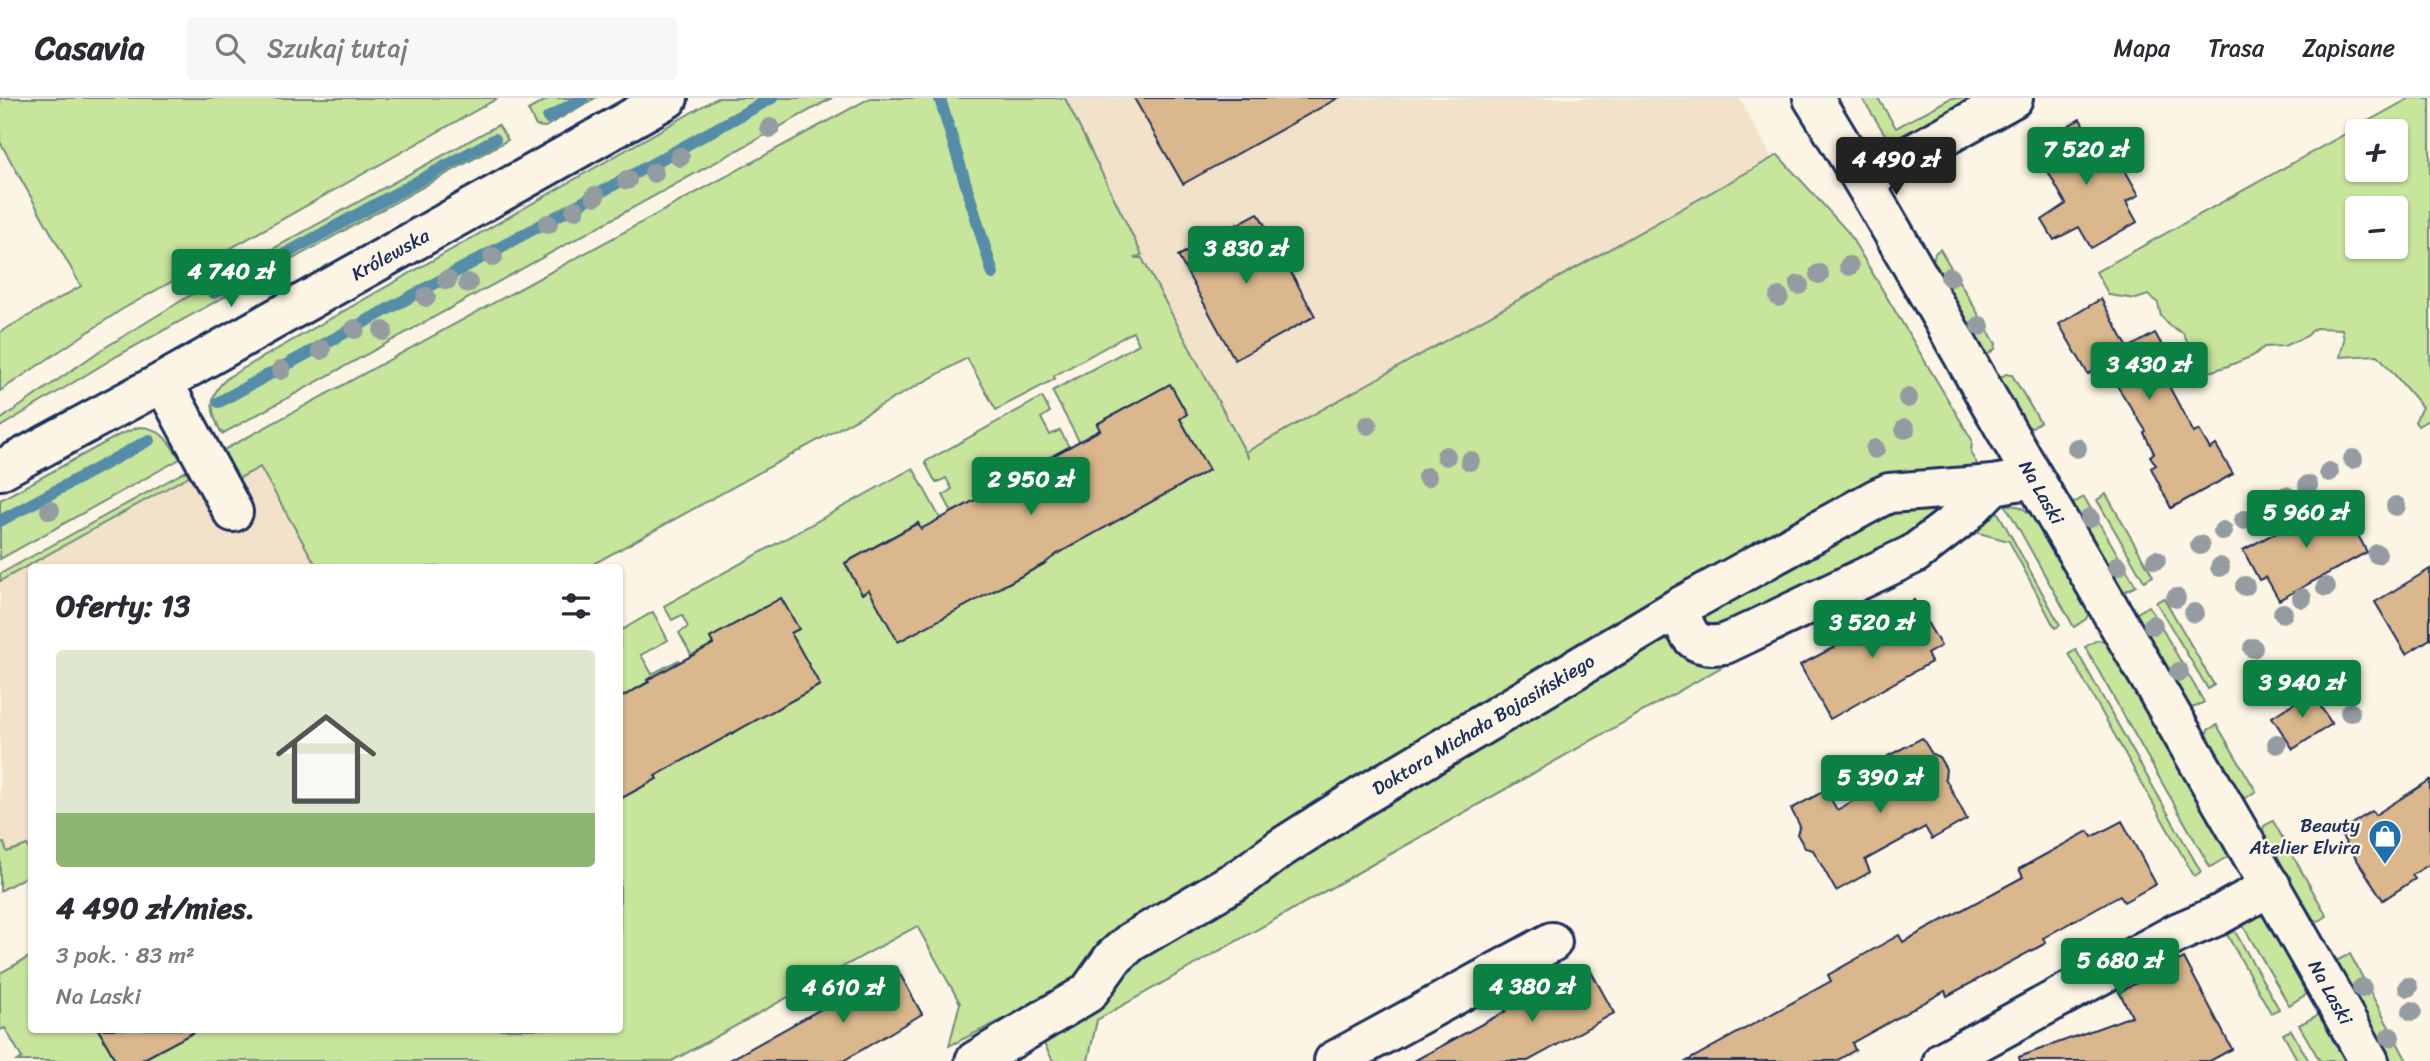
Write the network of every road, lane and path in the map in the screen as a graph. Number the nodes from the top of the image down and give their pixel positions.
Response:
1 (668, 98) edge
2 (1814, 98) edge
3 (2013, 98) edge
4 (1864, 181) junction
5 (163, 382) junction
6 (0, 470) edge
7 (2033, 478) junction
8 (1993, 485) junction
9 (233, 512) dead end
10 (1678, 608) junction
11 (2271, 886) junction
12 (1552, 942) dead end
13 (1014, 1051) edge
14 (975, 1061) edge
15 (1334, 1061) edge
16 (1942, 1061) edge
17 (2369, 1061) edge

1 - 5 street, Królewska
2 - 4 street, Na Laski
3 - 4 street
4 - 7 street, Na Laski
5 - 6 street, Królewska
5 - 9 street
7 - 8 street, Doktora Michała Bojasińskiego
7 - 11 street, Na Laski
8 - 10 street, Doktora Michała Bojasińskiego
8 - 10 street
10 - 13 street, Doktora Michała Bojasińskiego
11 - 16 street
11 - 17 street, Na Laski
12 - 15 street
13 - 14 street, Doktora Michała Bojasińskiego

